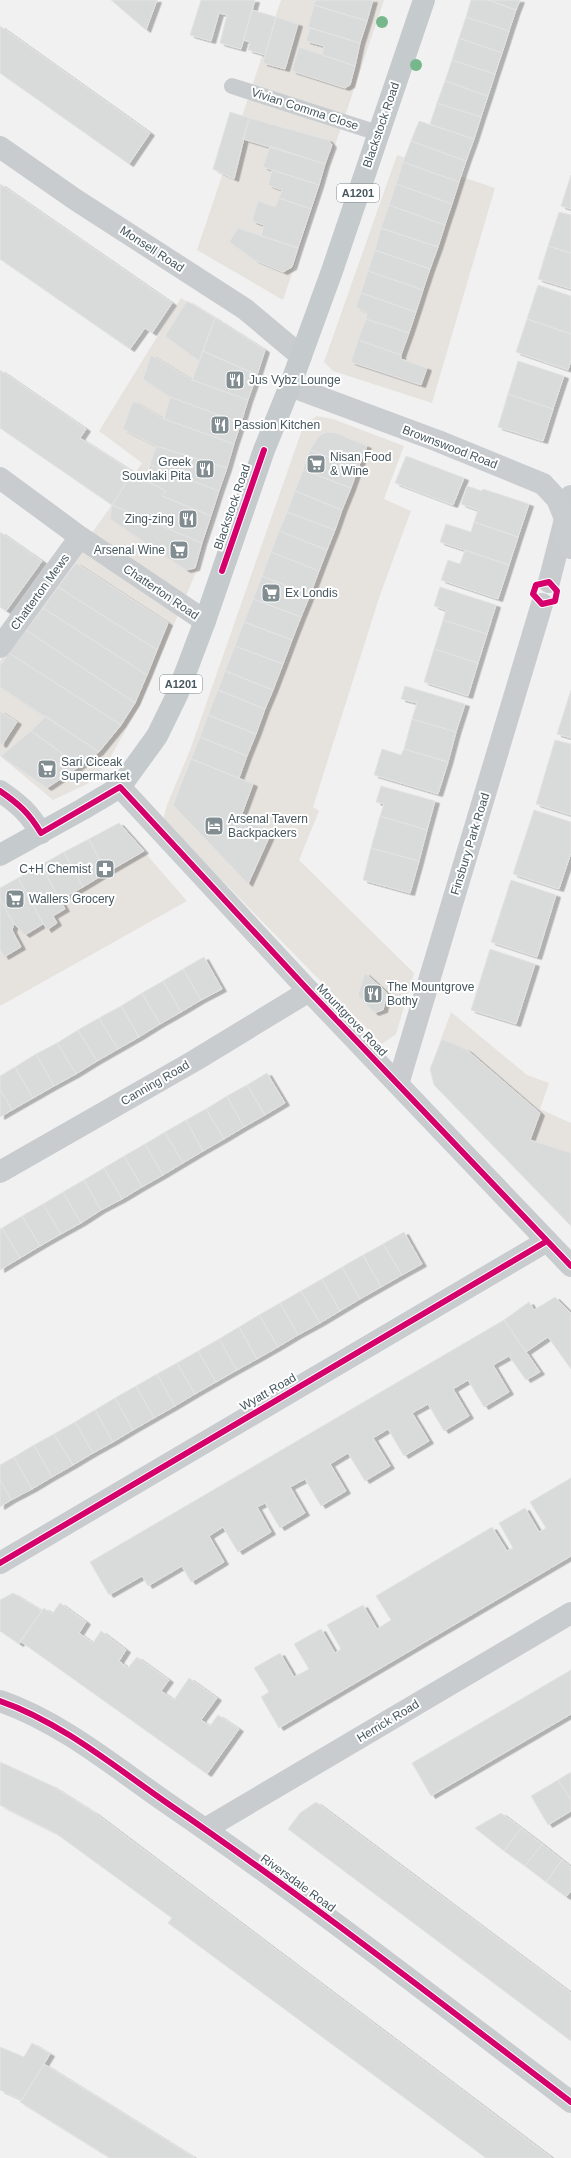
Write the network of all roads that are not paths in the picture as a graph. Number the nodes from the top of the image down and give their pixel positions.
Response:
1 (424, 0) edge
2 (232, 86) dead end
3 (378, 133) junction
4 (0, 147) edge
5 (301, 356) junction
6 (290, 386) junction
7 (0, 478) edge
8 (568, 506) edge
9 (80, 537) junction
10 (571, 548) edge
11 (549, 582) joint
12 (542, 604) joint
13 (205, 621) junction
14 (0, 647) edge
15 (120, 787) junction
16 (0, 791) edge
17 (41, 833) junction
18 (0, 855) edge
19 (309, 991) junction
20 (398, 1084) junction
21 (0, 1172) edge
22 (547, 1241) junction
23 (571, 1266) edge
24 (0, 1562) edge
25 (571, 1612) edge
26 (0, 1701) edge
27 (205, 1829) junction
28 (571, 2102) edge

1 - 3 main road, Blackstock Road / A1201
2 - 3 lane, Vivian Comma Close
3 - 5 main road, Blackstock Road / A1201
4 - 5 street, Monsell Road
5 - 6 main road, Blackstock Road / A1201
6 - 8 main road, Brownswood Road
6 - 13 main road, Blackstock Road / A1201
7 - 9 street, Chatterton Road
8 - 10 main road, Brownswood Road
8 - 11 street, Finsbury Park Road
9 - 13 street, Chatterton Road
9 - 14 street, Chatterton Mews
11 - 12 lane, Finsbury Park Road
12 - 20 street, Finsbury Park Road
13 - 15 main road, Blackstock Road / A1201
15 - 17 main road, Blackstock Road / A1201
15 - 19 street, Mountgrove Road
16 - 17 street
17 - 18 main road, Blackstock Road / A1201
19 - 20 street, Mountgrove Road
19 - 21 street, Canning Road
20 - 22 street, Mountgrove Road
22 - 23 street, Mountgrove Road
22 - 24 street, Wyatt Road
25 - 27 street, Herrick Road
26 - 27 street, Riversdale Road
27 - 28 street, Riversdale Road

